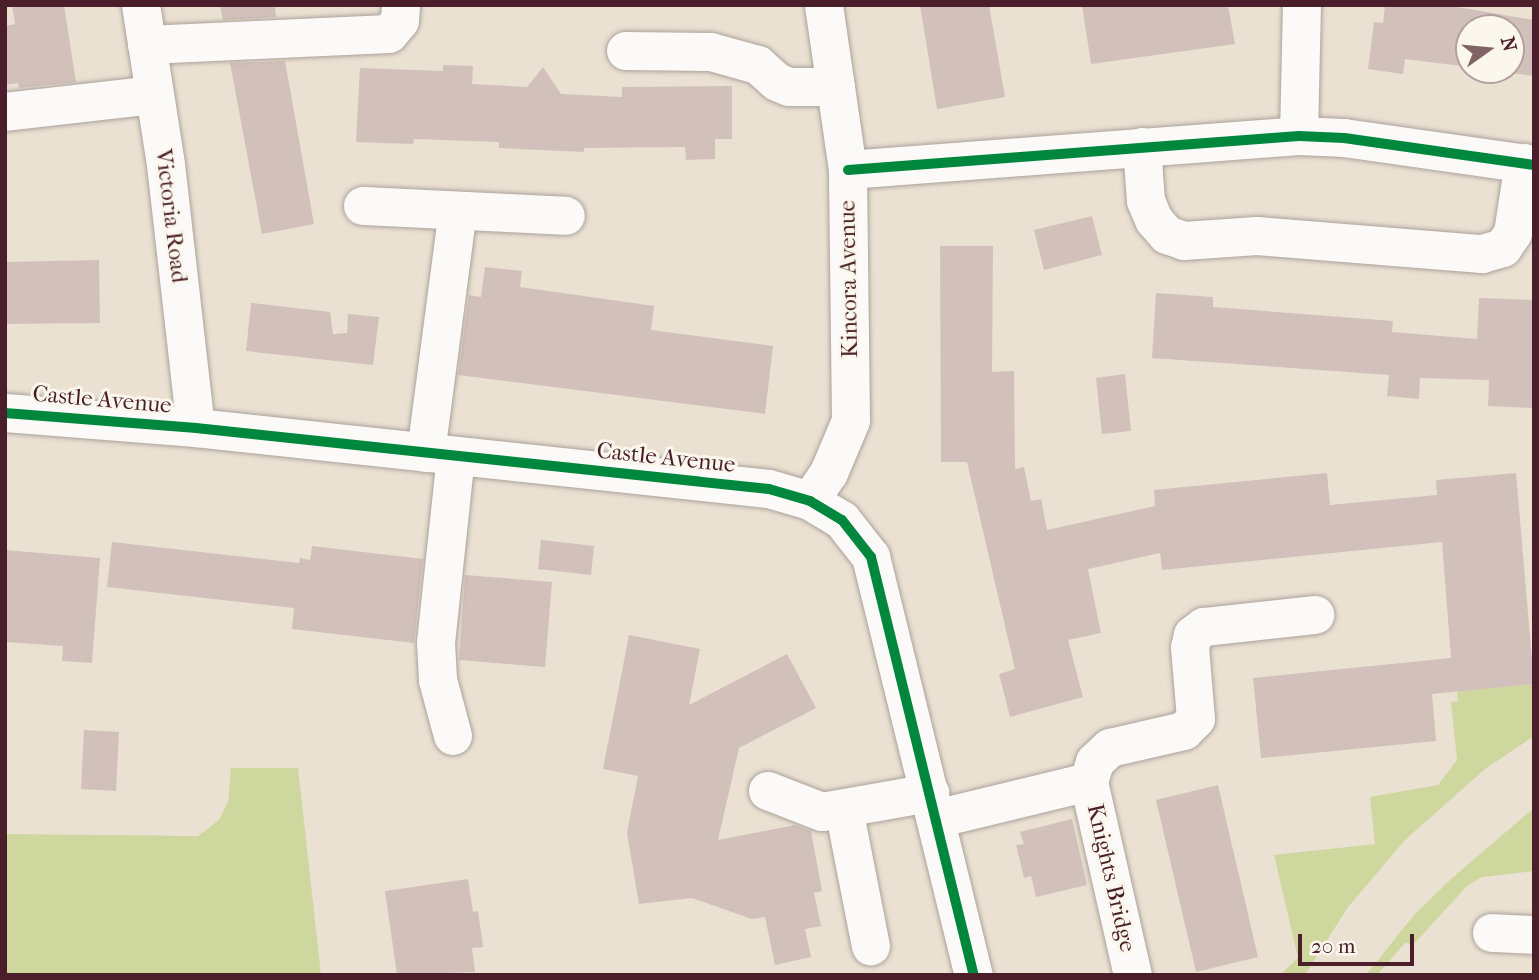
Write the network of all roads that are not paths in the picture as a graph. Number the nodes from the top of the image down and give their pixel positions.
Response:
1 (141, 5) edge
2 (401, 5) edge
3 (824, 5) edge
4 (1302, 5) edge
5 (147, 45) junction
6 (626, 51) dead end
7 (836, 87) junction
8 (154, 95) junction
9 (5, 112) edge
10 (1299, 135) junction
11 (1142, 147) junction
12 (1529, 164) edge
13 (848, 170) junction
14 (363, 206) dead end
15 (458, 211) junction
16 (566, 216) dead end
17 (5, 413) edge
18 (196, 428) junction
19 (441, 455) junction
20 (810, 501) junction
21 (1315, 615) dead end
22 (453, 736) dead end
23 (1089, 782) junction
24 (768, 791) dead end
25 (933, 806) junction
26 (844, 809) junction
27 (1492, 933) dead end
28 (1534, 935) edge
29 (871, 946) dead end
30 (974, 975) edge
31 (1133, 975) edge

1 - 5 street, Victoria Road
2 - 5 street
3 - 7 street, Kincora Avenue
4 - 10 street
5 - 8 street, Victoria Road
6 - 7 street
7 - 13 street, Kincora Avenue
8 - 9 street
8 - 18 street, Victoria Road
10 - 11 street
10 - 12 street
11 - 12 street
11 - 13 street
13 - 20 street, Kincora Avenue
14 - 15 street
15 - 16 street
15 - 19 street
17 - 18 street, Castle Avenue
18 - 19 street, Castle Avenue
19 - 20 street, Castle Avenue
19 - 22 street
20 - 25 street, Castle Avenue
21 - 23 street, Knights Bridge
23 - 25 street, Knights Bridge
23 - 31 street, Knights Bridge
24 - 26 street, Knights Bridge
25 - 26 street, Knights Bridge
25 - 30 street, Castle Avenue
26 - 29 street
27 - 28 street

